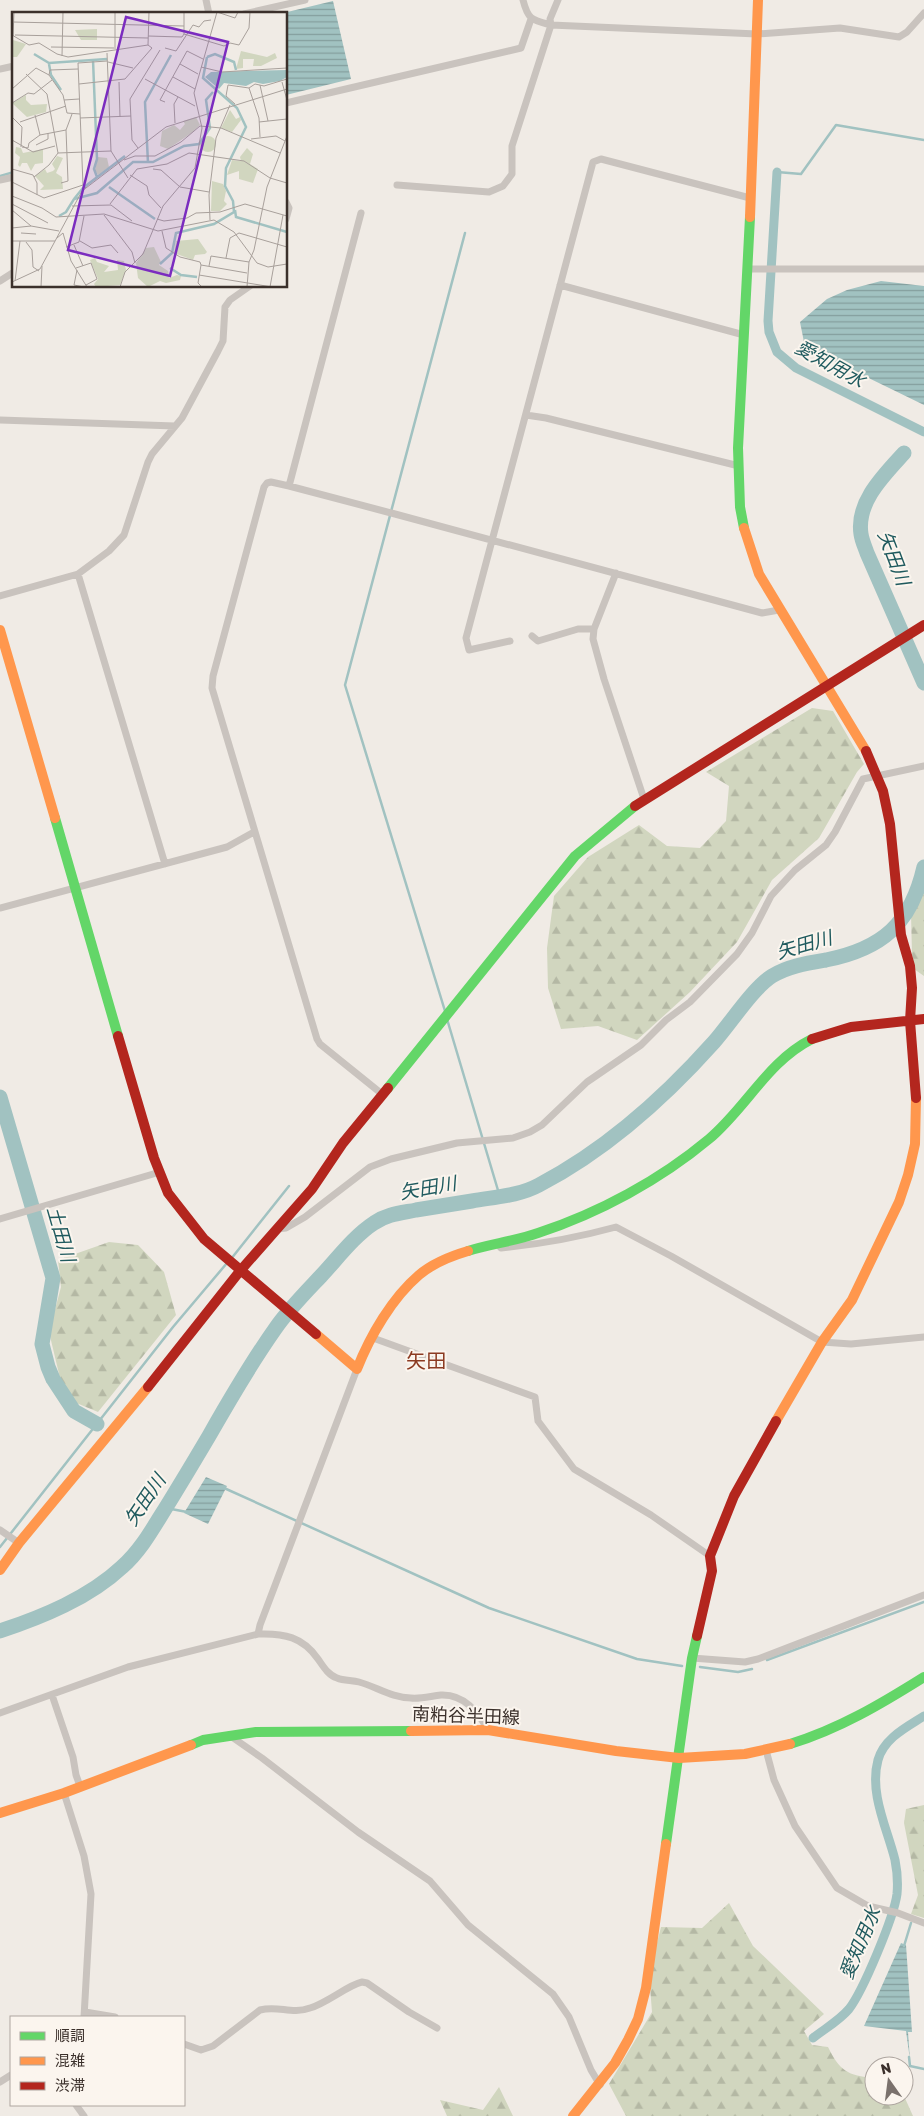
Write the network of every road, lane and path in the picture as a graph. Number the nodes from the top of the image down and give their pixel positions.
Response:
1 (305, 0) edge
2 (523, 0) edge
3 (558, 0) edge
4 (758, 0) edge
5 (253, 12) edge
6 (924, 13) edge
7 (530, 19) junction
8 (551, 25) junction
9 (757, 34) junction
10 (288, 102) edge
11 (397, 185) dead end
12 (750, 198) junction
13 (361, 213) dead end
14 (748, 269) junction
15 (924, 270) edge
16 (12, 273) edge
17 (0, 281) edge
18 (560, 285) junction
19 (247, 288) edge
20 (744, 336) junction
21 (526, 415) junction
22 (0, 420) edge
23 (175, 426) junction
24 (739, 466) junction
25 (289, 486) junction
26 (492, 540) junction
27 (78, 574) junction
28 (616, 574) junction
29 (0, 596) edge
30 (779, 610) junction
31 (924, 625) edge
32 (594, 629) junction
33 (0, 630) edge
34 (532, 636) dead end
35 (510, 641) dead end
36 (828, 686) junction
37 (924, 766) edge
38 (644, 799) junction
39 (254, 832) junction
40 (165, 864) junction
41 (75, 886) junction
42 (0, 908) edge
43 (924, 1019) edge
44 (910, 1020) junction
45 (382, 1094) junction
46 (160, 1172) junction
47 (0, 1219) edge
48 (277, 1229) junction
49 (497, 1243) junction
50 (240, 1271) junction
51 (924, 1337) edge
52 (373, 1338) junction
53 (822, 1342) junction
54 (357, 1370) junction
55 (0, 1530) edge
56 (19, 1543) junction
57 (710, 1556) junction
58 (0, 1570) edge
59 (924, 1596) edge
60 (258, 1634) junction
61 (692, 1658) junction
62 (924, 1677) edge
63 (52, 1695) junction
64 (0, 1712) edge
65 (488, 1730) junction
66 (229, 1734) junction
67 (766, 1750) junction
68 (678, 1759) junction
69 (80, 1786) junction
70 (64, 1793) junction
71 (0, 1813) edge
72 (924, 1923) edge
73 (85, 2015) edge
74 (100, 2016) edge
75 (437, 2028) dead end
76 (185, 2044) edge
77 (600, 2085) junction
78 (573, 2116) edge

1 - 5 street
2 - 7 street
3 - 8 street
4 - 9 street
6 - 9 street
7 - 8 street
7 - 10 street
8 - 9 street
8 - 11 street
9 - 12 street
12 - 14 street
12 - 18 street
13 - 25 street
14 - 15 street
14 - 20 street
16 - 17 street
18 - 20 street
18 - 21 street
19 - 23 street
20 - 24 street
21 - 24 street
21 - 26 street
22 - 23 street
23 - 27 street
24 - 30 street
25 - 26 street
25 - 39 street
26 - 28 street
26 - 35 street
27 - 29 street
27 - 40 street
28 - 30 street
28 - 32 street
30 - 36 street
31 - 36 street
32 - 34 street
32 - 38 street
33 - 41 street
36 - 38 street
36 - 44 street
37 - 48 street
38 - 45 street
39 - 40 street
39 - 45 street
40 - 41 street
41 - 42 street
41 - 46 street
43 - 44 street
44 - 49 street
44 - 53 street
45 - 48 street
46 - 47 street
46 - 50 street
48 - 50 street
49 - 52 street
49 - 53 street
50 - 54 street
50 - 56 street
51 - 53 street
52 - 54 street
52 - 57 street
53 - 57 street
54 - 60 street
55 - 56 street
56 - 58 street
57 - 61 street
59 - 61 street
60 - 63 street
60 - 65 street
61 - 68 street
62 - 67 street, 南粕谷半田線
63 - 64 street
63 - 69 street
65 - 66 street, 南粕谷半田線
65 - 68 street, 南粕谷半田線
66 - 69 street, 南粕谷半田線
66 - 77 street
67 - 68 street, 南粕谷半田線
67 - 72 street
68 - 77 street
69 - 70 street, 南粕谷半田線
70 - 71 street, 南粕谷半田線
70 - 73 street
73 - 74 street
75 - 76 street
77 - 78 street

